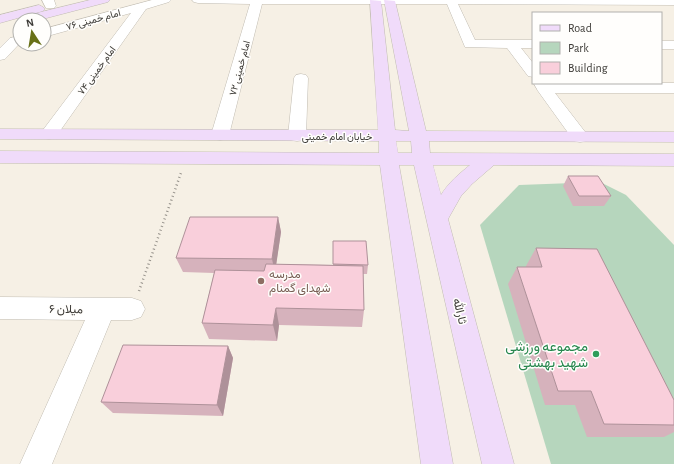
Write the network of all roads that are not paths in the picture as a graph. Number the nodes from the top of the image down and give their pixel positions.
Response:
1 (77, 0) edge
2 (104, 0) edge
3 (165, 0) edge
4 (198, 0) edge
5 (257, 0) edge
6 (431, 0) edge
7 (489, 0) edge
8 (382, 1) edge
9 (450, 1) junction
10 (674, 2) edge
11 (49, 3) edge
12 (142, 6) junction
13 (52, 13) edge
14 (0, 19) edge
15 (12, 23) edge
16 (0, 26) edge
17 (52, 31) edge
18 (12, 41) edge
19 (512, 44) junction
20 (532, 44) edge
21 (0, 45) edge
22 (12, 45) edge
23 (662, 45) edge
24 (674, 45) edge
25 (0, 56) edge
26 (532, 72) edge
27 (301, 78) dead end
28 (542, 85) edge
29 (674, 88) edge
30 (0, 134) edge
31 (49, 134) junction
32 (220, 135) junction
33 (297, 136) junction
34 (580, 137) junction
35 (674, 138) edge
36 (388, 147) junction
37 (420, 148) junction
38 (0, 157) edge
39 (490, 159) junction
40 (674, 160) edge
41 (437, 219) junction
42 (0, 308) edge
43 (103, 309) junction
44 (132, 309) road end
45 (36, 464) edge
46 (437, 464) edge
47 (498, 464) edge

1 - 11 main road
2 - 13 main road
3 - 12 street, امام خمینی ۷۶
4 - 5 street
5 - 8 street
5 - 32 street, امام خمینی ۷۲
6 - 8 street
6 - 9 street
7 - 9 street
7 - 10 street
8 - 36 main road
8 - 37 main road, ثارالله
9 - 19 street
11 - 14 main road
12 - 17 street, امام خمینی ۷۶
12 - 31 street, امام خمینی ۷۴
15 - 16 main road
18 - 21 street
19 - 20 street
19 - 26 street
22 - 25 street
23 - 24 street
27 - 33 street
28 - 29 street
28 - 34 street
30 - 31 main road, خیابان امام خمینی
31 - 32 main road, خیابان امام خمینی
32 - 33 main road, خیابان امام خمینی
33 - 36 main road, خیابان امام خمینی
34 - 35 main road, خیابان امام خمینی
34 - 37 main road, خیابان امام خمینی
36 - 37 main road, خیابان امام خمینی
36 - 38 main road, خیابان امام خمینی
36 - 46 main road
37 - 39 main road, خیابان امام خمینی
37 - 41 main road, ثارالله
39 - 40 main road, خیابان امام خمینی
39 - 41 main road
41 - 47 main road, ثارالله
42 - 43 street, میلان ۶
43 - 44 street, میلان ۶
43 - 45 street

